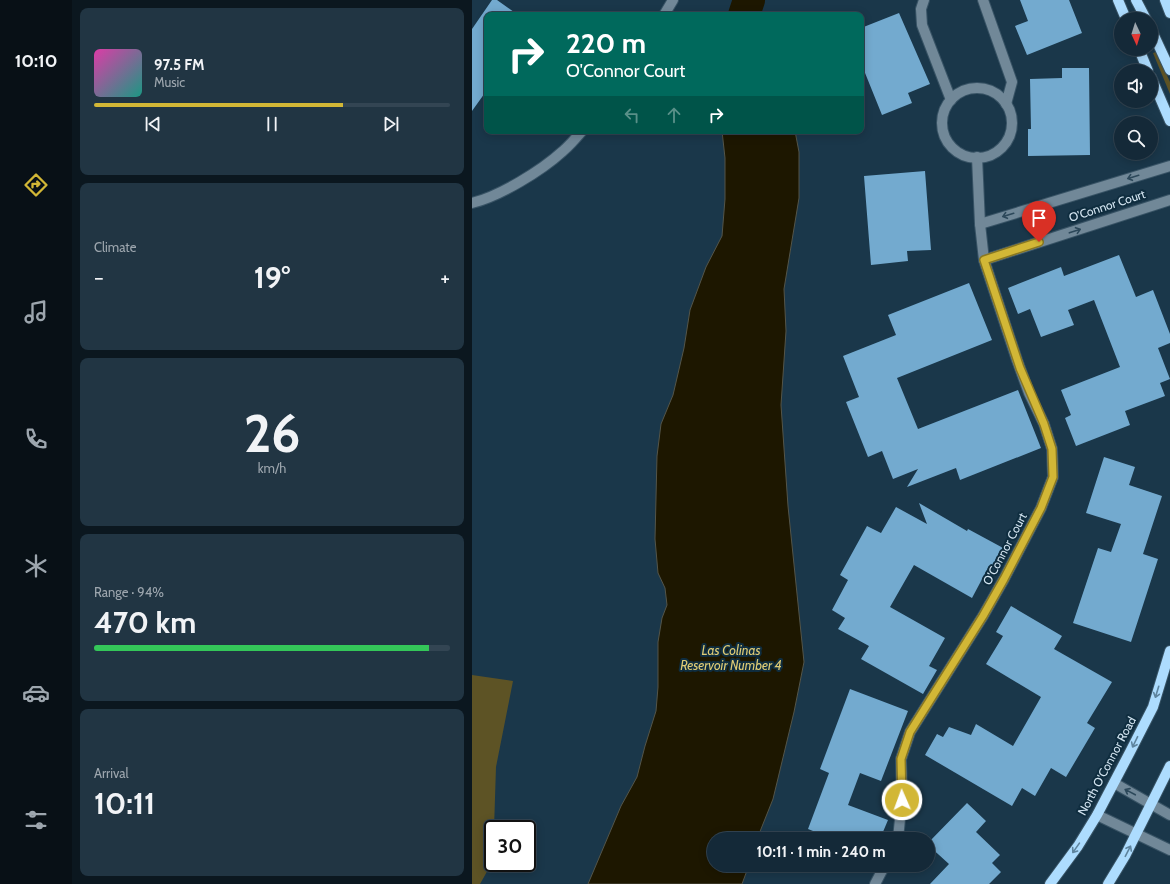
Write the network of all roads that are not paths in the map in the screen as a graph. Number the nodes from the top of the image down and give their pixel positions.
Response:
1 (674, 0) edge
2 (924, 0) edge
3 (983, 0) edge
4 (1118, 0) edge
5 (1136, 0) edge
6 (1165, 0) edge
7 (666, 12) edge
8 (1123, 12) edge
9 (1142, 12) edge
10 (1170, 13) edge
11 (1158, 45) edge
12 (1170, 70) edge
13 (1158, 93) edge
14 (951, 100) junction
15 (1006, 104) junction
16 (1170, 121) edge
17 (579, 134) edge
18 (977, 158) junction
19 (1170, 166) edge
20 (1170, 200) edge
21 (472, 203) edge
22 (980, 224) junction
23 (984, 260) junction
24 (1170, 651) edge
25 (1170, 766) edge
26 (1114, 783) junction
27 (1152, 804) junction
28 (1097, 815) junction
29 (1170, 815) edge
30 (899, 832) edge
31 (1136, 834) junction
32 (1170, 850) edge
33 (882, 872) edge
34 (875, 884) edge
35 (1050, 884) edge
36 (1108, 884) edge

1 - 7 street
2 - 14 street
3 - 15 street
4 - 8 main road
5 - 9 main road
6 - 10 main road
11 - 12 main road
13 - 16 main road
14 - 15 street
14 - 18 street
15 - 18 street
17 - 21 street
18 - 22 street, O'Connor Court
19 -> 22 street, O'Connor Court
23 -> 20 street, O'Connor Court
22 - 23 street, O'Connor Court
23 - 30 street, O'Connor Court
24 -> 26 main road, North O'Connor Road
25 - 27 main road
27 -> 26 street
26 - 28 main road, North O'Connor Road
27 - 29 street
27 - 31 main road
28 - 31 street
28 -> 35 main road, North O'Connor Road
31 - 32 street
36 -> 31 main road
33 - 34 street

